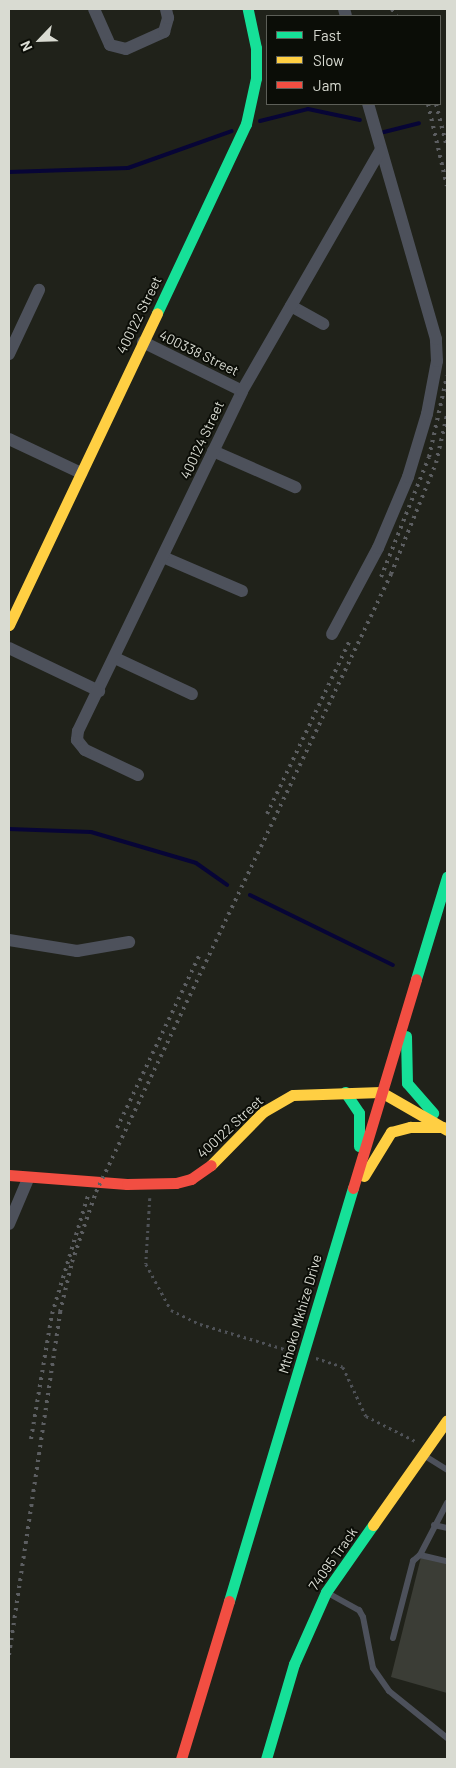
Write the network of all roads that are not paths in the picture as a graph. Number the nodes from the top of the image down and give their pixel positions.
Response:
1 (94, 9) edge
2 (166, 9) edge
3 (248, 9) edge
4 (368, 105) edge
5 (380, 151) junction
6 (39, 290) dead end
7 (291, 306) junction
8 (323, 324) dead end
9 (143, 342) junction
10 (9, 354) edge
11 (242, 391) junction
12 (9, 440) edge
13 (213, 451) junction
14 (81, 473) junction
15 (295, 487) dead end
16 (163, 557) junction
17 (242, 590) dead end
18 (9, 625) edge
19 (332, 634) dead end
20 (9, 648) edge
21 (115, 658) junction
22 (99, 691) junction
23 (192, 694) dead end
24 (138, 775) dead end
25 (447, 878) edge
26 (9, 940) edge
27 (129, 942) dead end
28 (409, 1006) junction
29 (346, 1092) junction
30 (382, 1092) junction
31 (446, 1128) edge
32 (358, 1171) junction
33 (9, 1175) edge
34 (28, 1179) junction
35 (345, 1212) junction
36 (9, 1224) edge
37 (447, 1420) edge
38 (427, 1453) junction
39 (447, 1470) edge
40 (447, 1503) edge
41 (434, 1524) junction
42 (447, 1528) edge
43 (420, 1555) junction
44 (447, 1562) edge
45 (326, 1592) junction
46 (393, 1638) dead end
47 (447, 1738) edge
48 (181, 1759) edge
49 (266, 1759) edge

1 - 2 street
3 - 9 street, 400122 Street
4 - 5 street
5 - 7 street, 400124 Street
5 - 19 street
6 - 10 street
7 - 8 street
7 - 11 street, 400124 Street
9 - 11 street, 400338 Street
9 - 14 street, 400122 Street
11 - 13 street, 400124 Street
12 - 14 street
13 - 15 street
13 - 16 street, 400124 Street
14 - 18 street, 400122 Street
16 - 17 street
16 - 21 street, 400124 Street
20 - 22 street
21 - 22 street, 400124 Street
21 - 23 street
22 - 24 street, 400124 Street
25 - 28 street, Mthoko Mkhize Drive
26 - 27 street
28 - 30 street, Mthoko Mkhize Drive
28 - 31 street
29 - 30 street, 400122 Street
29 - 32 street
29 - 34 street, 400122 Street
30 - 31 street
30 - 32 street, Mthoko Mkhize Drive
31 - 35 street
32 - 35 street, Mthoko Mkhize Drive
33 - 34 street, 400122 Street
34 - 36 street
35 - 48 street, Mthoko Mkhize Drive
37 - 38 street, 74095 Track
38 - 39 lane
38 - 45 street, 74095 Track
40 - 41 lane
41 - 42 lane
41 - 43 lane
43 - 44 lane
43 - 46 lane
45 - 47 lane
45 - 49 street, 74095 Track

